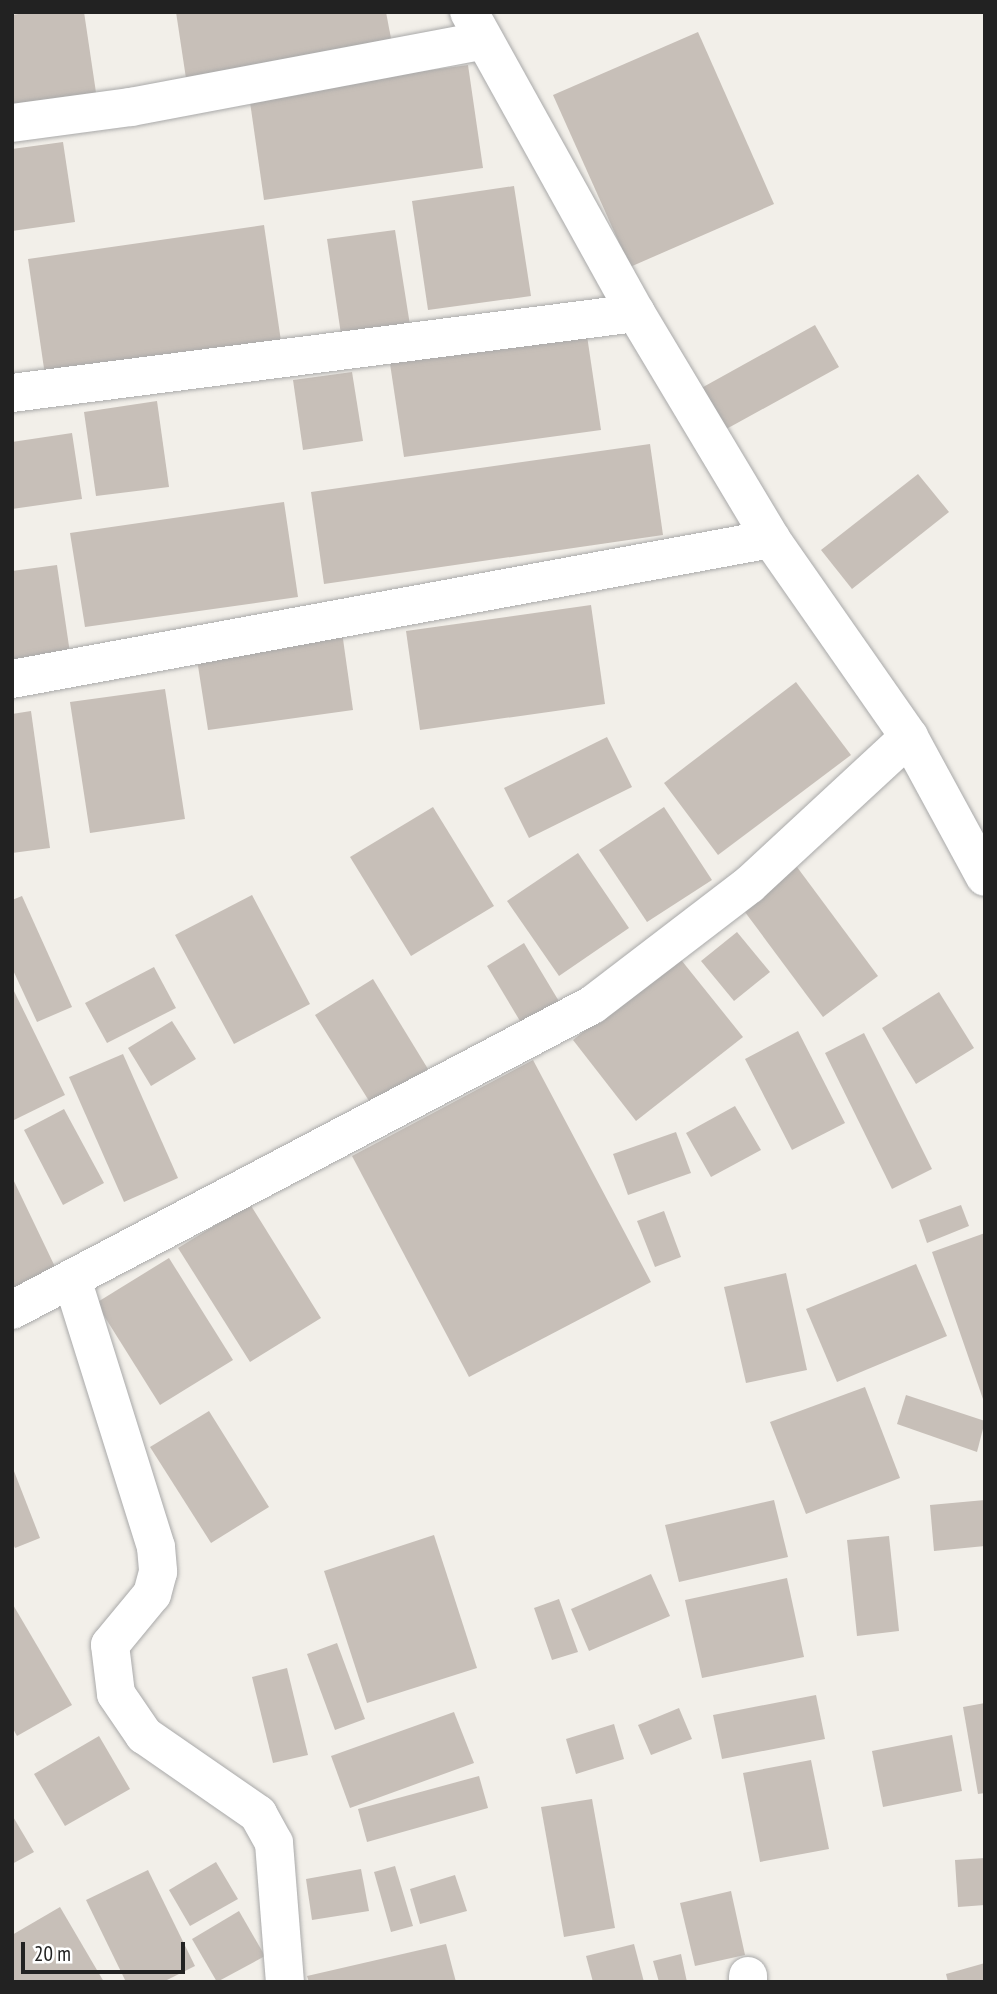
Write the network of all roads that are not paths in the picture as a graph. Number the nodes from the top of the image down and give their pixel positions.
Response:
1 (476, 26) edge
2 (12, 123) edge
3 (636, 313) junction
4 (12, 393) edge
5 (771, 540) junction
6 (12, 679) edge
7 (909, 737) junction
8 (985, 877) edge
9 (72, 1279) junction
10 (12, 1310) edge
11 (285, 1982) edge

1 - 2 street
1 - 3 street
3 - 4 street
3 - 5 street
5 - 6 street
5 - 7 street
7 - 8 street
7 - 9 street
9 - 10 street
9 - 11 street

